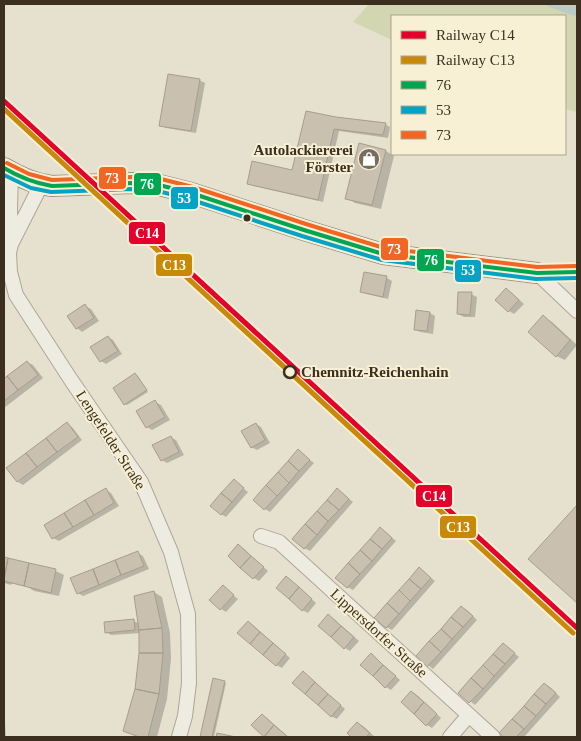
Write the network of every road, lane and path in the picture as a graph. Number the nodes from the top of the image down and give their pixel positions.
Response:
1 (8, 170) edge
2 (47, 185) junction
3 (11, 244) junction
4 (537, 272) joint
5 (577, 311) edge
6 (261, 536) dead end
7 (469, 716) junction
8 (180, 737) edge
9 (450, 737) edge
10 (493, 737) edge

1 - 2 main road
1 - 3 street, Lengefelder Straße
2 - 3 street, Lengefelder Straße
2 - 4 main road
3 - 8 street, Lengefelder Straße
4 - 5 street
6 - 7 street, Lippersdorfer Straße
7 - 9 street
7 - 10 street, Lippersdorfer Straße

